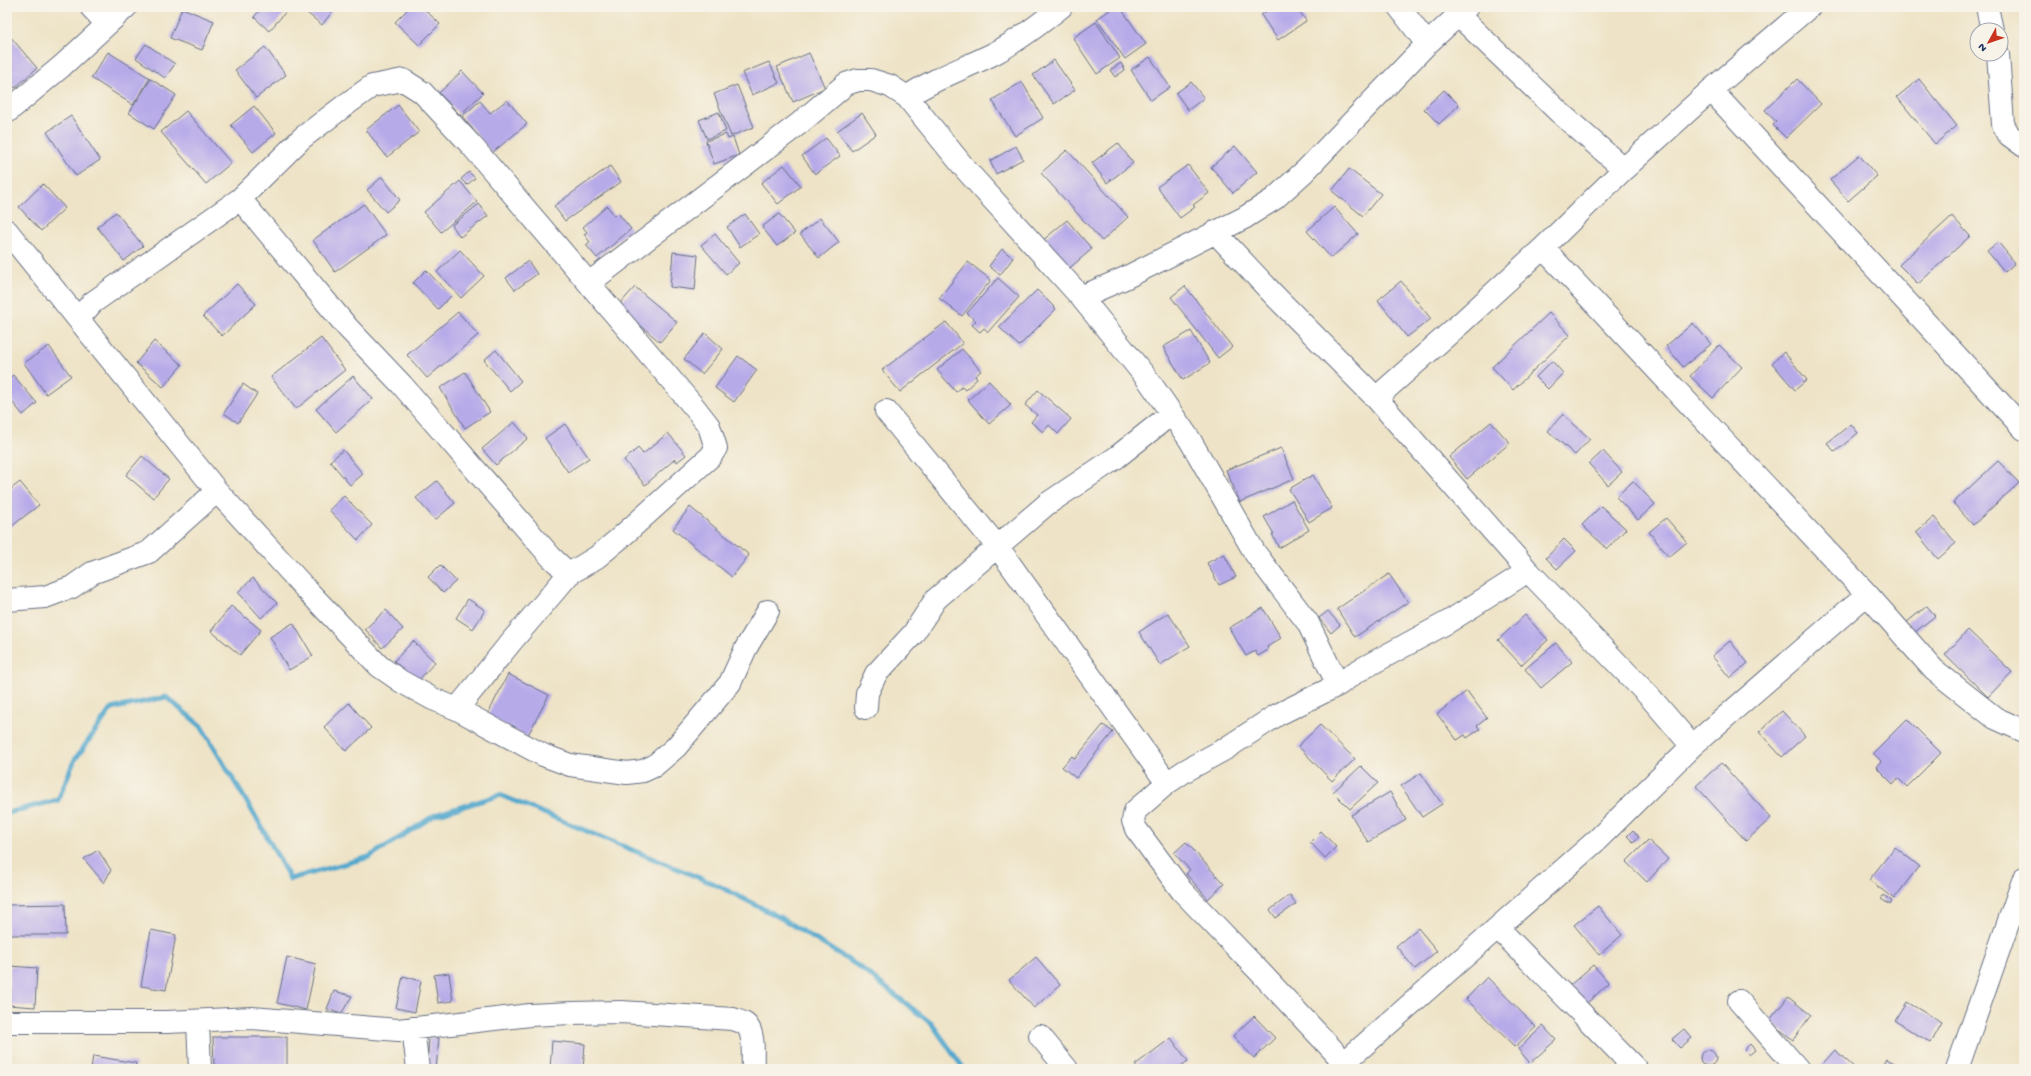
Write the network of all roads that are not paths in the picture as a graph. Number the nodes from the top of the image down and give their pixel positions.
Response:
1 (91, 7) edge
2 (126, 7) edge
3 (1061, 7) edge
4 (1398, 7) edge
5 (1809, 7) edge
6 (1987, 7) edge
7 (1462, 11) edge
8 (1990, 22) edge
9 (106, 23) junction
10 (1427, 44) junction
11 (1999, 62) edge
12 (1711, 90) junction
13 (907, 97) junction
14 (7, 112) edge
15 (2024, 146) edge
16 (1624, 169) junction
17 (240, 199) junction
18 (7, 231) edge
19 (1215, 232) junction
20 (1543, 248) junction
21 (589, 283) junction
22 (1081, 297) junction
23 (78, 319) junction
24 (1376, 398) junction
25 (886, 411) dead end
26 (1172, 414) junction
27 (2024, 429) edge
28 (217, 491) junction
29 (997, 546) junction
30 (1528, 571) junction
31 (569, 574) junction
32 (1867, 594) junction
33 (7, 600) edge
34 (768, 611) dead end
35 (1338, 684) junction
36 (866, 708) dead end
37 (457, 709) junction
38 (2024, 731) edge
39 (1692, 746) junction
40 (1167, 783) junction
41 (2024, 878) edge
42 (1498, 928) junction
43 (1739, 1001) dead end
44 (7, 1022) edge
45 (198, 1022) junction
46 (413, 1028) junction
47 (1040, 1036) dead end
48 (1341, 1065) edge
49 (200, 1069) edge
50 (418, 1069) edge
51 (753, 1069) edge
52 (1067, 1069) edge
53 (1636, 1069) edge
54 (1798, 1069) edge
55 (1957, 1069) edge

1 - 9 street
2 - 9 street
3 - 13 street
4 - 10 street
5 - 12 street
6 - 8 street
7 - 10 street
7 - 16 street
9 - 14 street
10 - 19 street
11 - 15 street
12 - 16 street
12 - 27 street
13 - 21 street
13 - 22 street
16 - 20 street
17 - 21 street
17 - 23 street
17 - 31 street
18 - 23 street
19 - 22 street
19 - 24 street
20 - 24 street
20 - 32 street
21 - 31 street
22 - 26 street
23 - 28 street
24 - 30 street
25 - 29 street
26 - 29 street
26 - 35 street
28 - 33 street
28 - 37 street
29 - 36 street
29 - 40 street
30 - 35 street
30 - 39 street
31 - 37 street
32 - 38 street
32 - 39 street
34 - 37 street
35 - 40 street
39 - 42 street
40 - 48 street
41 - 55 street
42 - 48 street
42 - 53 street
43 - 54 street
44 - 45 street
45 - 46 street
45 - 49 street
46 - 50 street
46 - 51 street
47 - 52 street

